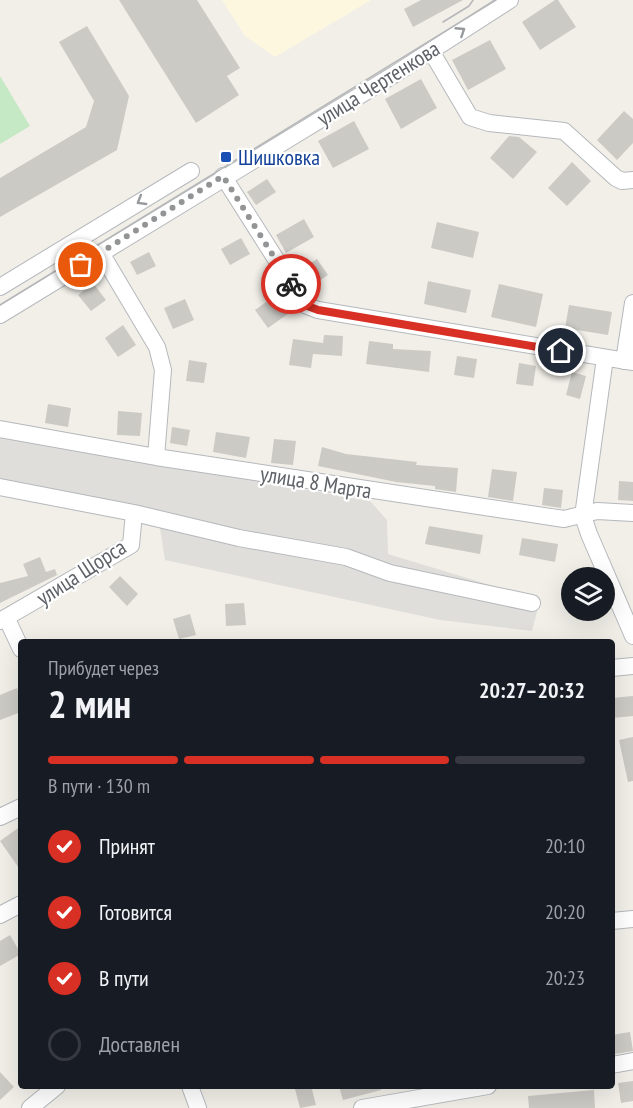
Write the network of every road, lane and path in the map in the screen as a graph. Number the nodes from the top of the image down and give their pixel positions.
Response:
1 (510, 0) edge
2 (431, 51) junction
3 (191, 171) dead end
4 (223, 176) junction
5 (633, 180) edge
6 (101, 253) junction
7 (0, 287) edge
8 (633, 303) edge
9 (0, 315) edge
10 (605, 358) junction
11 (629, 361) edge
12 (0, 429) edge
13 (156, 457) junction
14 (0, 487) edge
15 (134, 513) junction
16 (633, 513) edge
17 (583, 516) junction
18 (532, 603) dead end
19 (3, 620) edge
20 (633, 636) edge
21 (18, 644) edge
22 (633, 666) edge
23 (615, 668) edge
24 (18, 808) edge
25 (0, 817) edge
26 (18, 906) edge
27 (0, 915) edge
28 (633, 919) edge
29 (615, 921) edge
30 (633, 1061) edge
31 (615, 1064) edge
32 (53, 1089) edge
33 (191, 1089) edge
34 (471, 1089) edge
35 (30, 1108) edge
36 (198, 1108) edge
37 (362, 1108) edge

2 -> 1 street, улица Чертенкова
2 - 4 street, улица Чертенкова
2 - 5 street
3 -> 7 street
4 - 6 street, улица Чертенкова
4 - 10 street
6 - 9 street, улица Чертенкова
6 - 13 street
8 - 11 street
10 - 11 street
10 - 17 street
12 - 13 street, улица 8 Марта
13 - 17 street, улица 8 Марта
14 - 15 street
15 - 18 street
15 - 19 street, улица Щорса
16 - 17 street, улица 8 Марта
17 - 20 street
19 - 21 street, улица Щорса
22 - 23 street
24 - 25 street
26 - 27 street
28 - 29 street
30 - 31 street
32 - 35 street
33 - 36 street
34 - 37 street

